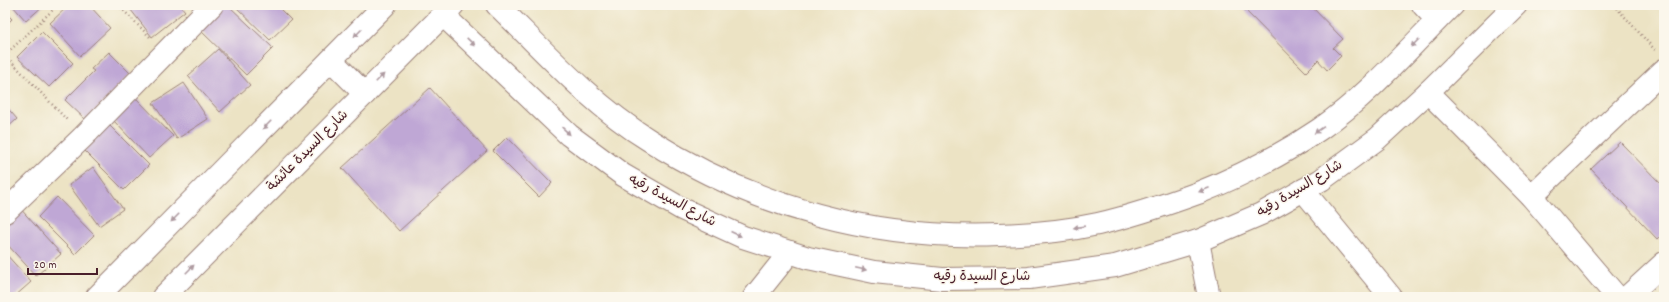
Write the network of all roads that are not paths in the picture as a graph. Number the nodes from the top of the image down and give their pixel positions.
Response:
1 (212, 5) edge
2 (385, 5) edge
3 (497, 5) edge
4 (1452, 5) edge
5 (1516, 5) edge
6 (448, 10) edge
7 (1430, 13) edge
8 (331, 60) junction
9 (1662, 62) edge
10 (1428, 92) junction
11 (365, 94) junction
12 (1303, 190) junction
13 (1531, 196) junction
14 (5, 212) edge
15 (1198, 241) junction
16 (790, 252) junction
17 (1664, 263) edge
18 (1382, 294) edge
19 (97, 297) edge
20 (162, 297) edge
21 (754, 297) edge
22 (1209, 297) edge
23 (1617, 297) edge
24 (1627, 297) edge

1 - 14 street
2 -> 8 street
7 -> 3 street
4 - 7 street
5 - 10 street, شارع السيدة رقيه
11 -> 6 street, شارع السيدة عائشة
6 -> 16 street, شارع السيدة رقيه
8 - 11 street
8 -> 19 street
9 - 13 street
10 - 12 street, شارع السيدة رقيه
10 - 13 street
20 -> 11 street, شارع السيدة عائشة
12 - 15 street, شارع السيدة رقيه
12 - 18 street
13 - 23 street
16 -> 15 street, شارع السيدة رقيه
15 - 22 street
16 - 21 street
17 - 24 street

